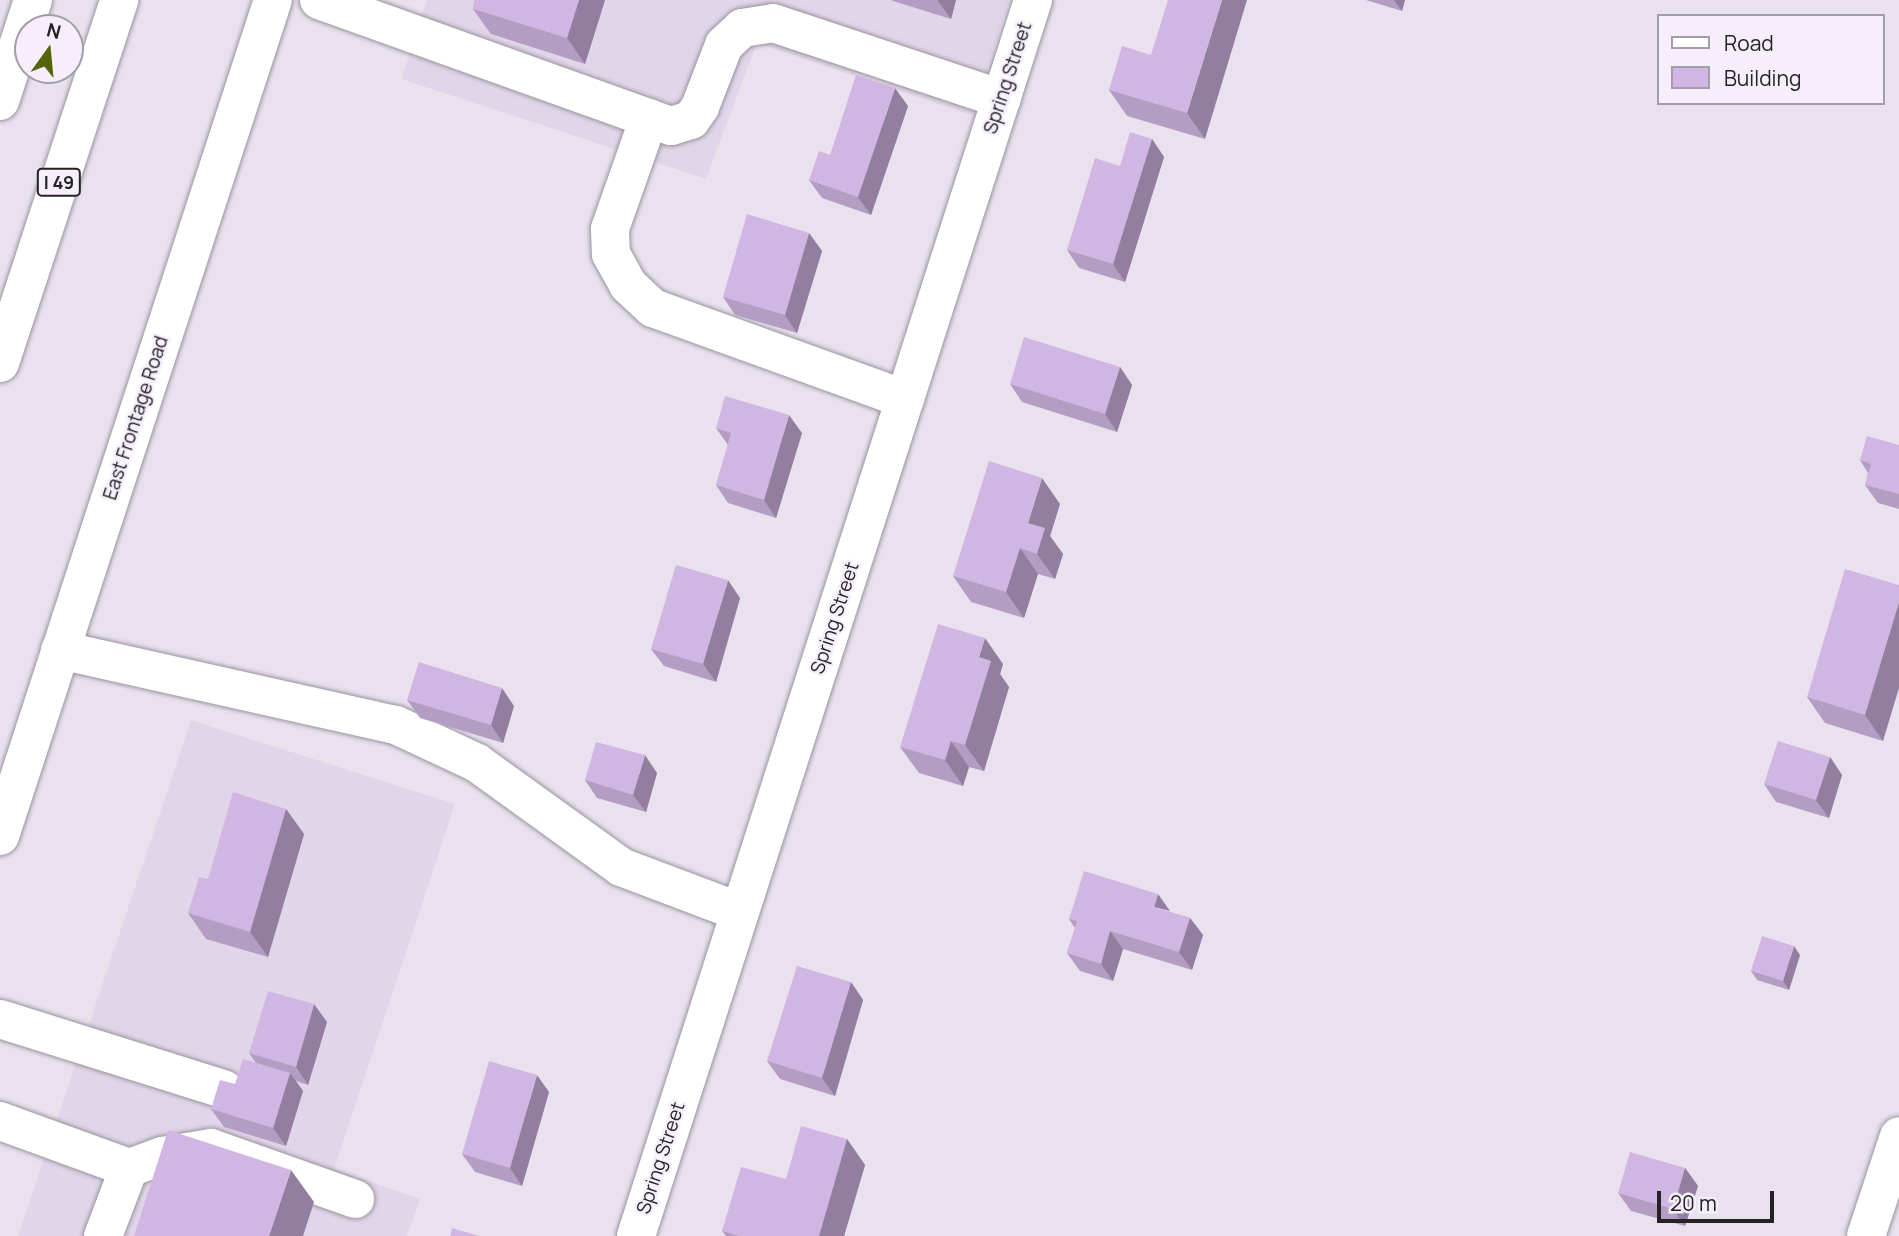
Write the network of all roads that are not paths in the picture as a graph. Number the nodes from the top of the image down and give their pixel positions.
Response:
1 (33, 0) edge
2 (119, 0) edge
3 (273, 0) edge
4 (319, 0) edge
5 (1033, 0) edge
6 (1002, 99) junction
7 (0, 101) edge
8 (649, 118) junction
9 (0, 363) edge
10 (905, 399) junction
11 (60, 650) junction
12 (0, 836) edge
13 (740, 912) junction
14 (0, 1019) edge
15 (224, 1088) edge
16 (0, 1121) edge
17 (1899, 1136) edge
18 (129, 1168) junction
19 (355, 1199) dead end
20 (103, 1236) edge
21 (636, 1236) edge
22 (1866, 1236) edge

1 - 7 main road
2 - 9 main road, I 49
3 - 11 main road, East Frontage Road
4 - 8 main road
5 - 6 main road, Spring Street
6 - 8 main road
6 - 10 main road, Spring Street
8 - 10 main road
10 - 13 main road, Spring Street
11 - 12 main road, East Frontage Road
11 - 13 main road
13 - 21 main road, Spring Street
14 - 15 main road
16 - 18 main road
17 - 22 main road
18 - 19 main road
18 - 20 main road

